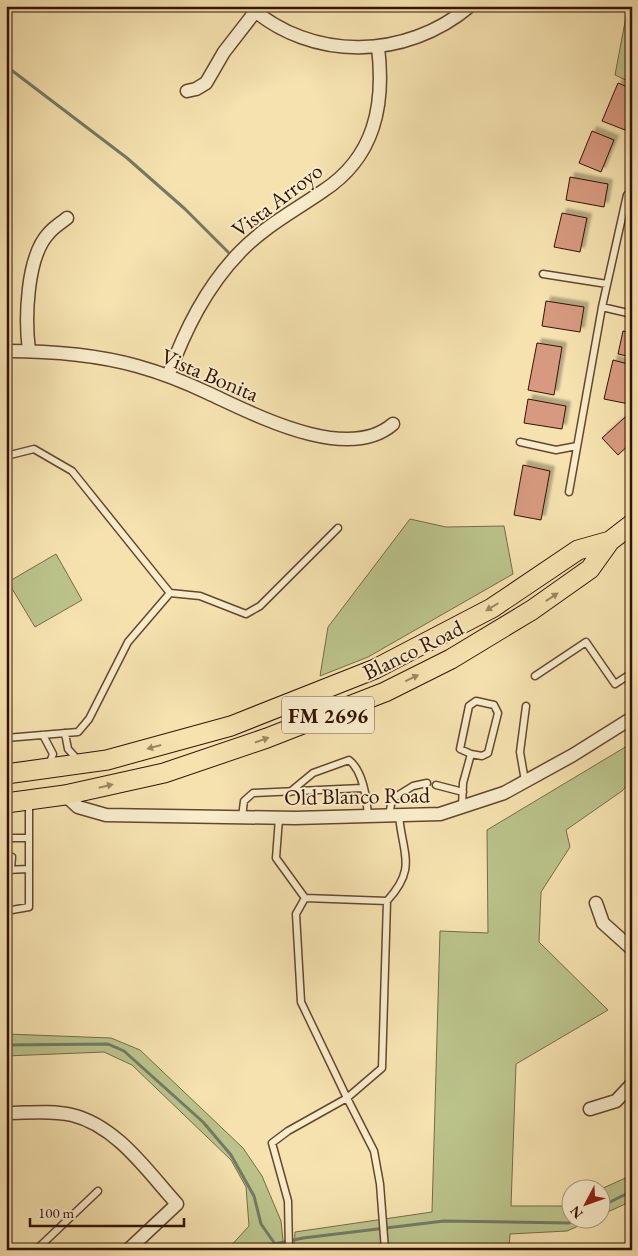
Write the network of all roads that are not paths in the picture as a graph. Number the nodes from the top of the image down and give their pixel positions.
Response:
1 (470, 6) edge
2 (252, 9) edge
3 (378, 47) junction
4 (188, 90) dead end
5 (632, 192) edge
6 (67, 218) dead end
7 (543, 274) dead end
8 (607, 284) junction
9 (602, 307) junction
10 (632, 314) edge
11 (6, 351) edge
12 (29, 351) junction
13 (168, 376) junction
14 (393, 424) dead end
15 (520, 442) dead end
16 (577, 446) junction
17 (6, 456) edge
18 (569, 492) dead end
19 (632, 524) edge
20 (338, 528) dead end
21 (610, 541) junction
22 (170, 593) junction
23 (632, 673) edge
24 (534, 676) dead end
25 (526, 706) dead end
26 (632, 718) edge
27 (66, 733) junction
28 (43, 735) junction
29 (6, 738) edge
30 (471, 754) junction
31 (107, 760) junction
32 (80, 763) junction
33 (48, 768) junction
34 (6, 774) edge
35 (526, 781) junction
36 (427, 783) dead end
37 (436, 785) dead end
38 (362, 788) junction
39 (290, 792) junction
40 (463, 792) junction
41 (65, 795) junction
42 (30, 800) junction
43 (6, 803) edge
44 (462, 808) junction
45 (394, 816) junction
46 (368, 817) junction
47 (242, 818) junction
48 (279, 818) junction
49 (9, 838) edge
50 (29, 838) junction
51 (12, 846) dead end
52 (12, 857) dead end
53 (28, 869) junction
54 (9, 870) edge
55 (305, 898) junction
56 (387, 901) junction
57 (596, 903) dead end
58 (6, 911) edge
59 (632, 950) edge
60 (632, 1084) edge
61 (348, 1098) junction
62 (590, 1109) dead end
63 (6, 1113) edge
64 (98, 1192) dead end
65 (385, 1248) edge
66 (36, 1250) edge
67 (128, 1250) edge
68 (289, 1250) edge

1 - 3 street
2 - 3 street
2 - 4 street
3 - 13 street, Vista Arroyo
5 - 8 lane
6 - 12 street
7 - 8 lane
8 - 9 lane
9 - 10 lane
9 - 16 lane
11 - 12 street, Vista Bonita
12 - 13 street, Vista Bonita
13 - 14 street, Vista Bonita
15 - 16 lane
16 - 18 lane
17 - 22 lane
19 - 21 main road, Blanco Road / FM 2696
20 - 22 lane
21 -> 31 main road, Blanco Road / FM 2696
41 -> 21 main road, Blanco Road / FM 2696
22 - 27 lane
23 - 24 lane
25 - 35 lane
26 - 35 street, Old Blanco Road
27 - 28 lane
27 - 32 lane
28 - 29 lane
28 - 33 lane
30 - 30 lane
30 - 40 lane
31 - 32 main road, Blanco Road / FM 2696
31 - 41 main road
32 - 33 main road, Blanco Road / FM 2696
33 - 34 main road, Blanco Road / FM 2696
35 - 44 street, Old Blanco Road
36 - 45 lane
37 - 40 lane
38 - 39 lane
38 - 39 lane
38 - 46 lane
39 - 47 lane
40 - 44 lane
41 - 42 main road, Blanco Road / FM 2696
41 - 47 street, Old Blanco Road
42 - 43 main road, Blanco Road / FM 2696
42 - 50 lane
44 - 45 street, Old Blanco Road
45 - 46 street, Old Blanco Road
45 - 56 lane
46 - 48 street, Old Blanco Road
47 - 48 street, Old Blanco Road
48 - 55 lane
49 - 50 lane
49 - 51 lane
50 - 53 lane
52 - 54 lane
53 - 54 lane
53 - 58 lane
55 - 56 lane
55 - 61 lane
56 - 61 lane
57 - 59 street
60 - 62 street
61 - 65 lane
61 - 68 lane
63 - 67 street
64 - 66 lane

